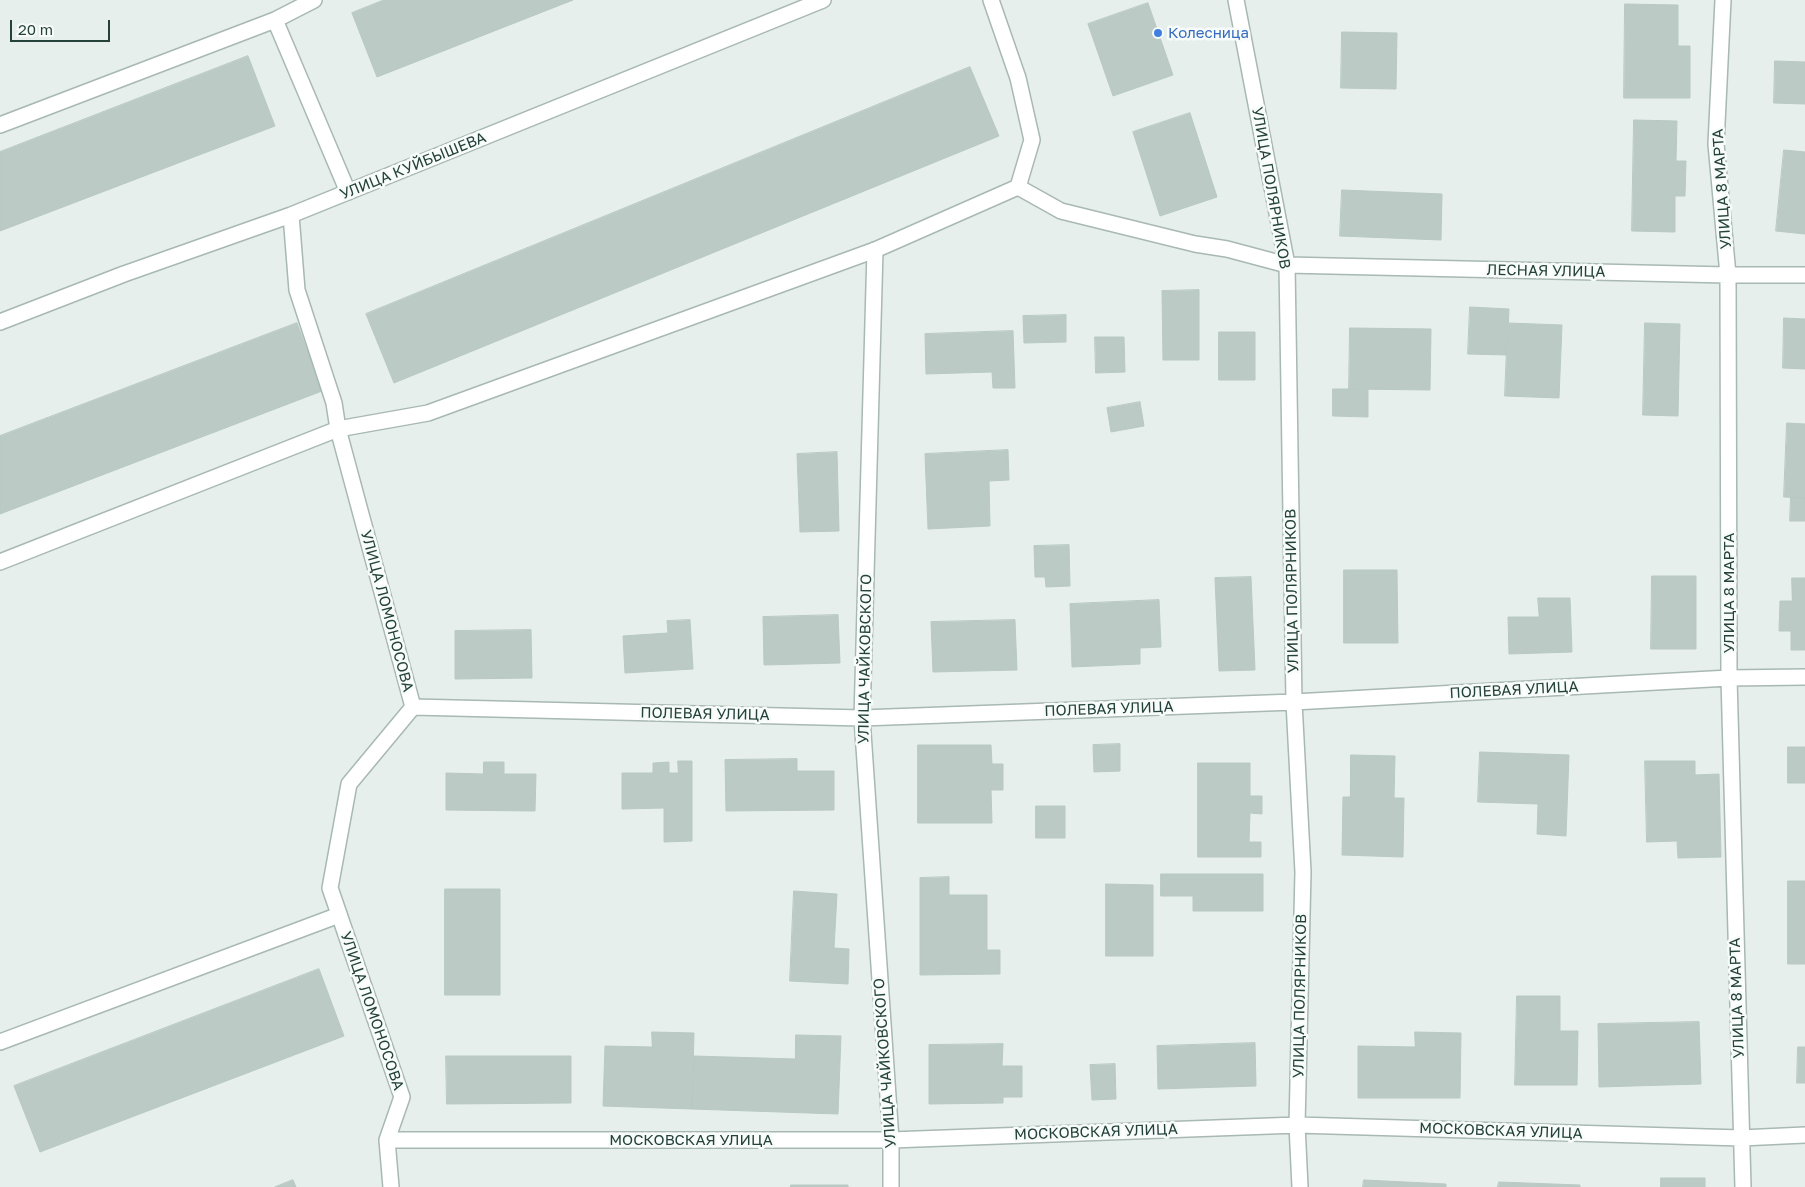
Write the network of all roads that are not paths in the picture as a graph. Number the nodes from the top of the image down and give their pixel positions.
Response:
1 (314, 0) edge
2 (823, 0) edge
3 (990, 0) edge
4 (1236, 0) edge
5 (1723, 0) edge
6 (275, 20) junction
7 (0, 125) edge
8 (1018, 187) junction
9 (348, 192) junction
10 (292, 215) junction
11 (875, 250) junction
12 (1287, 265) junction
13 (1805, 274) edge
14 (1728, 275) junction
15 (0, 322) edge
16 (338, 429) junction
17 (0, 562) edge
18 (1805, 677) edge
19 (1729, 678) junction
20 (1294, 702) junction
21 (413, 707) junction
22 (862, 718) junction
23 (339, 914) junction
24 (0, 1042) edge
25 (1296, 1125) junction
26 (1805, 1135) edge
27 (1741, 1138) junction
28 (387, 1140) junction
29 (891, 1140) junction
30 (391, 1187) edge
31 (891, 1187) edge
32 (1300, 1187) edge
33 (1744, 1187) edge

1 - 6 street
2 - 9 street, УЛИЦА КУЙБЫШЕВА
3 - 8 street
4 - 12 street, УЛИЦА ПОЛЯРНИКОВ
5 - 14 street, УЛИЦА 8 МАРТА
6 - 7 street
6 - 9 street
8 - 11 street
8 - 12 street, ЛЕСНАЯ УЛИЦА
9 - 10 street, УЛИЦА КУЙБЫШЕВА
10 - 15 street, УЛИЦА КУЙБЫШЕВА
10 - 16 street, УЛИЦА ЛОМОНОСОВА
11 - 16 street
11 - 22 street, УЛИЦА ЧАЙКОВСКОГО
12 - 14 street, ЛЕСНАЯ УЛИЦА
12 - 20 street, УЛИЦА ПОЛЯРНИКОВ
13 - 14 street, ЛЕСНАЯ УЛИЦА
14 - 19 street, УЛИЦА 8 МАРТА
16 - 17 street
16 - 21 street, УЛИЦА ЛОМОНОСОВА
18 - 19 street, ПОЛЕВАЯ УЛИЦА
19 - 20 street, ПОЛЕВАЯ УЛИЦА
19 - 27 street, УЛИЦА 8 МАРТА
20 - 22 street, ПОЛЕВАЯ УЛИЦА
20 - 25 street, УЛИЦА ПОЛЯРНИКОВ
21 - 22 street, ПОЛЕВАЯ УЛИЦА
21 - 23 street, УЛИЦА ЛОМОНОСОВА
22 - 29 street, УЛИЦА ЧАЙКОВСКОГО
23 - 24 street
23 - 28 street, УЛИЦА ЛОМОНОСОВА
25 - 27 street, МОСКОВСКАЯ УЛИЦА
25 - 29 street, МОСКОВСКАЯ УЛИЦА
25 - 32 street, УЛИЦА ПОЛЯРНИКОВ
26 - 27 street, МОСКОВСКАЯ УЛИЦА
27 - 33 street, УЛИЦА 8 МАРТА
28 - 29 street, МОСКОВСКАЯ УЛИЦА
28 - 30 street, УЛИЦА ЛОМОНОСОВА
29 - 31 street, УЛИЦА ЧАЙКОВСКОГО

